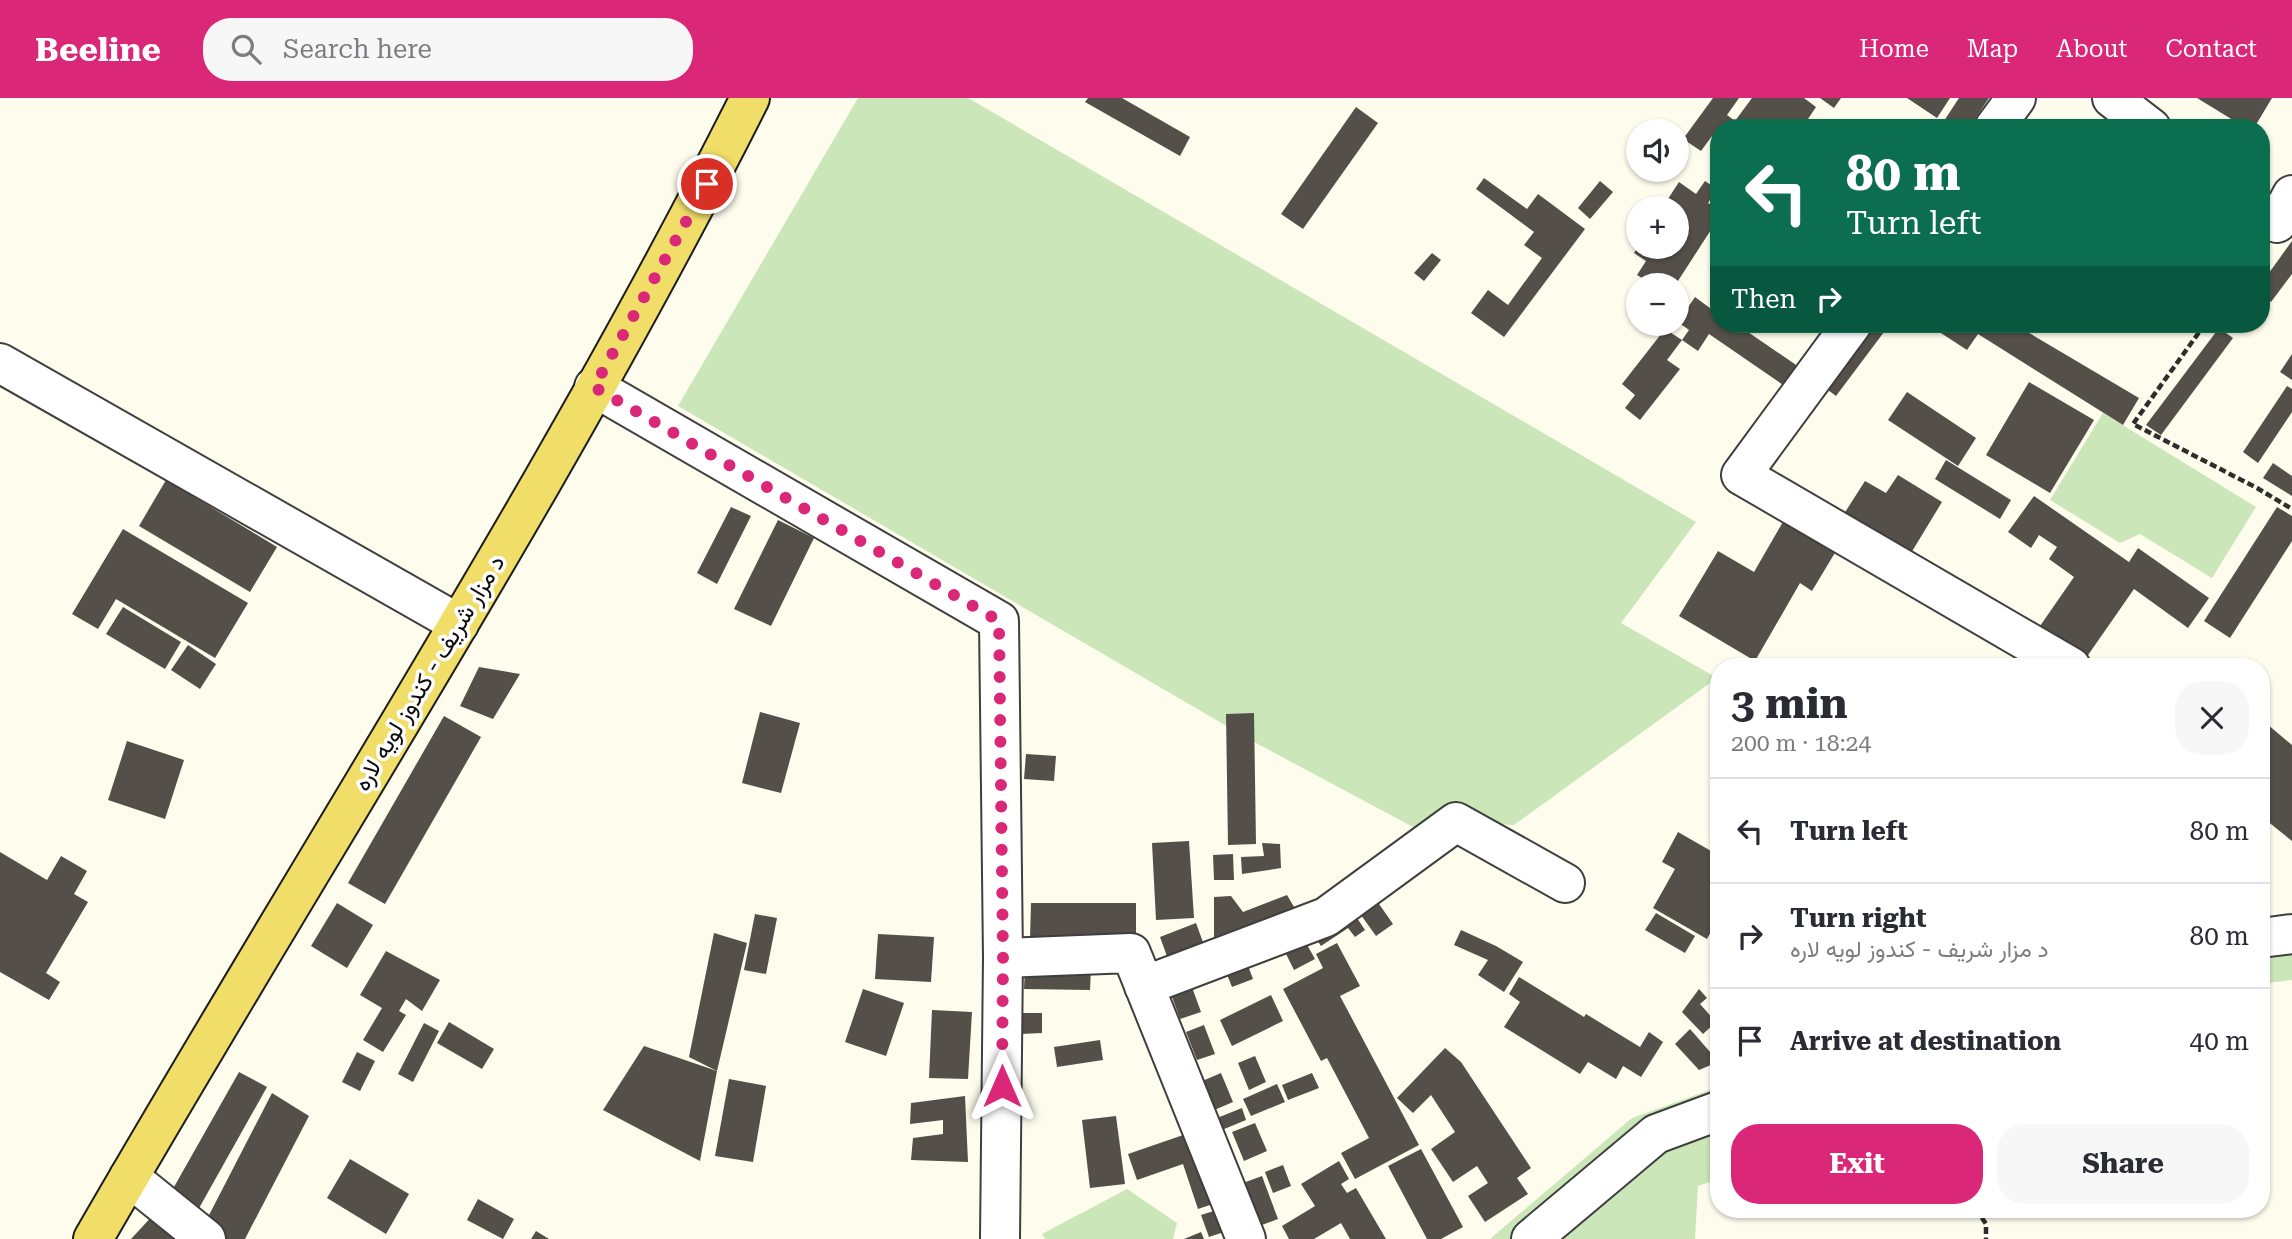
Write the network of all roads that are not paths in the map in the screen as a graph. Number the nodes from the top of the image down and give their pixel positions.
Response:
1 (750, 98) edge
2 (2016, 98) edge
3 (2112, 98) edge
4 (2001, 119) edge
5 (2139, 119) edge
6 (2292, 195) edge
7 (2270, 218) edge
8 (1845, 333) edge
9 (0, 363) edge
10 (594, 387) junction
11 (459, 624) junction
12 (2056, 658) edge
13 (1565, 883) dead end
14 (2292, 934) edge
15 (2270, 937) edge
16 (1003, 958) junction
17 (1144, 986) junction
18 (1710, 1114) edge
19 (129, 1177) junction
20 (93, 1239) edge
21 (206, 1239) edge
22 (1000, 1239) edge
23 (1246, 1239) edge
24 (1531, 1239) edge

1 - 10 main road, د مزار شریف - کندوز لویه لاره
2 - 4 street
3 - 5 street
6 - 7 street
8 - 12 street
9 - 11 street
10 - 11 main road, د مزار شریف - کندوز لویه لاره
10 - 16 street
11 - 19 main road, د مزار شریف - کندوز لویه لاره
13 - 17 street
14 - 15 street
16 - 17 street
16 - 22 street
17 - 23 street
18 - 24 street
19 - 20 main road, د مزار شریف - کندوز لویه لاره
19 - 21 street

